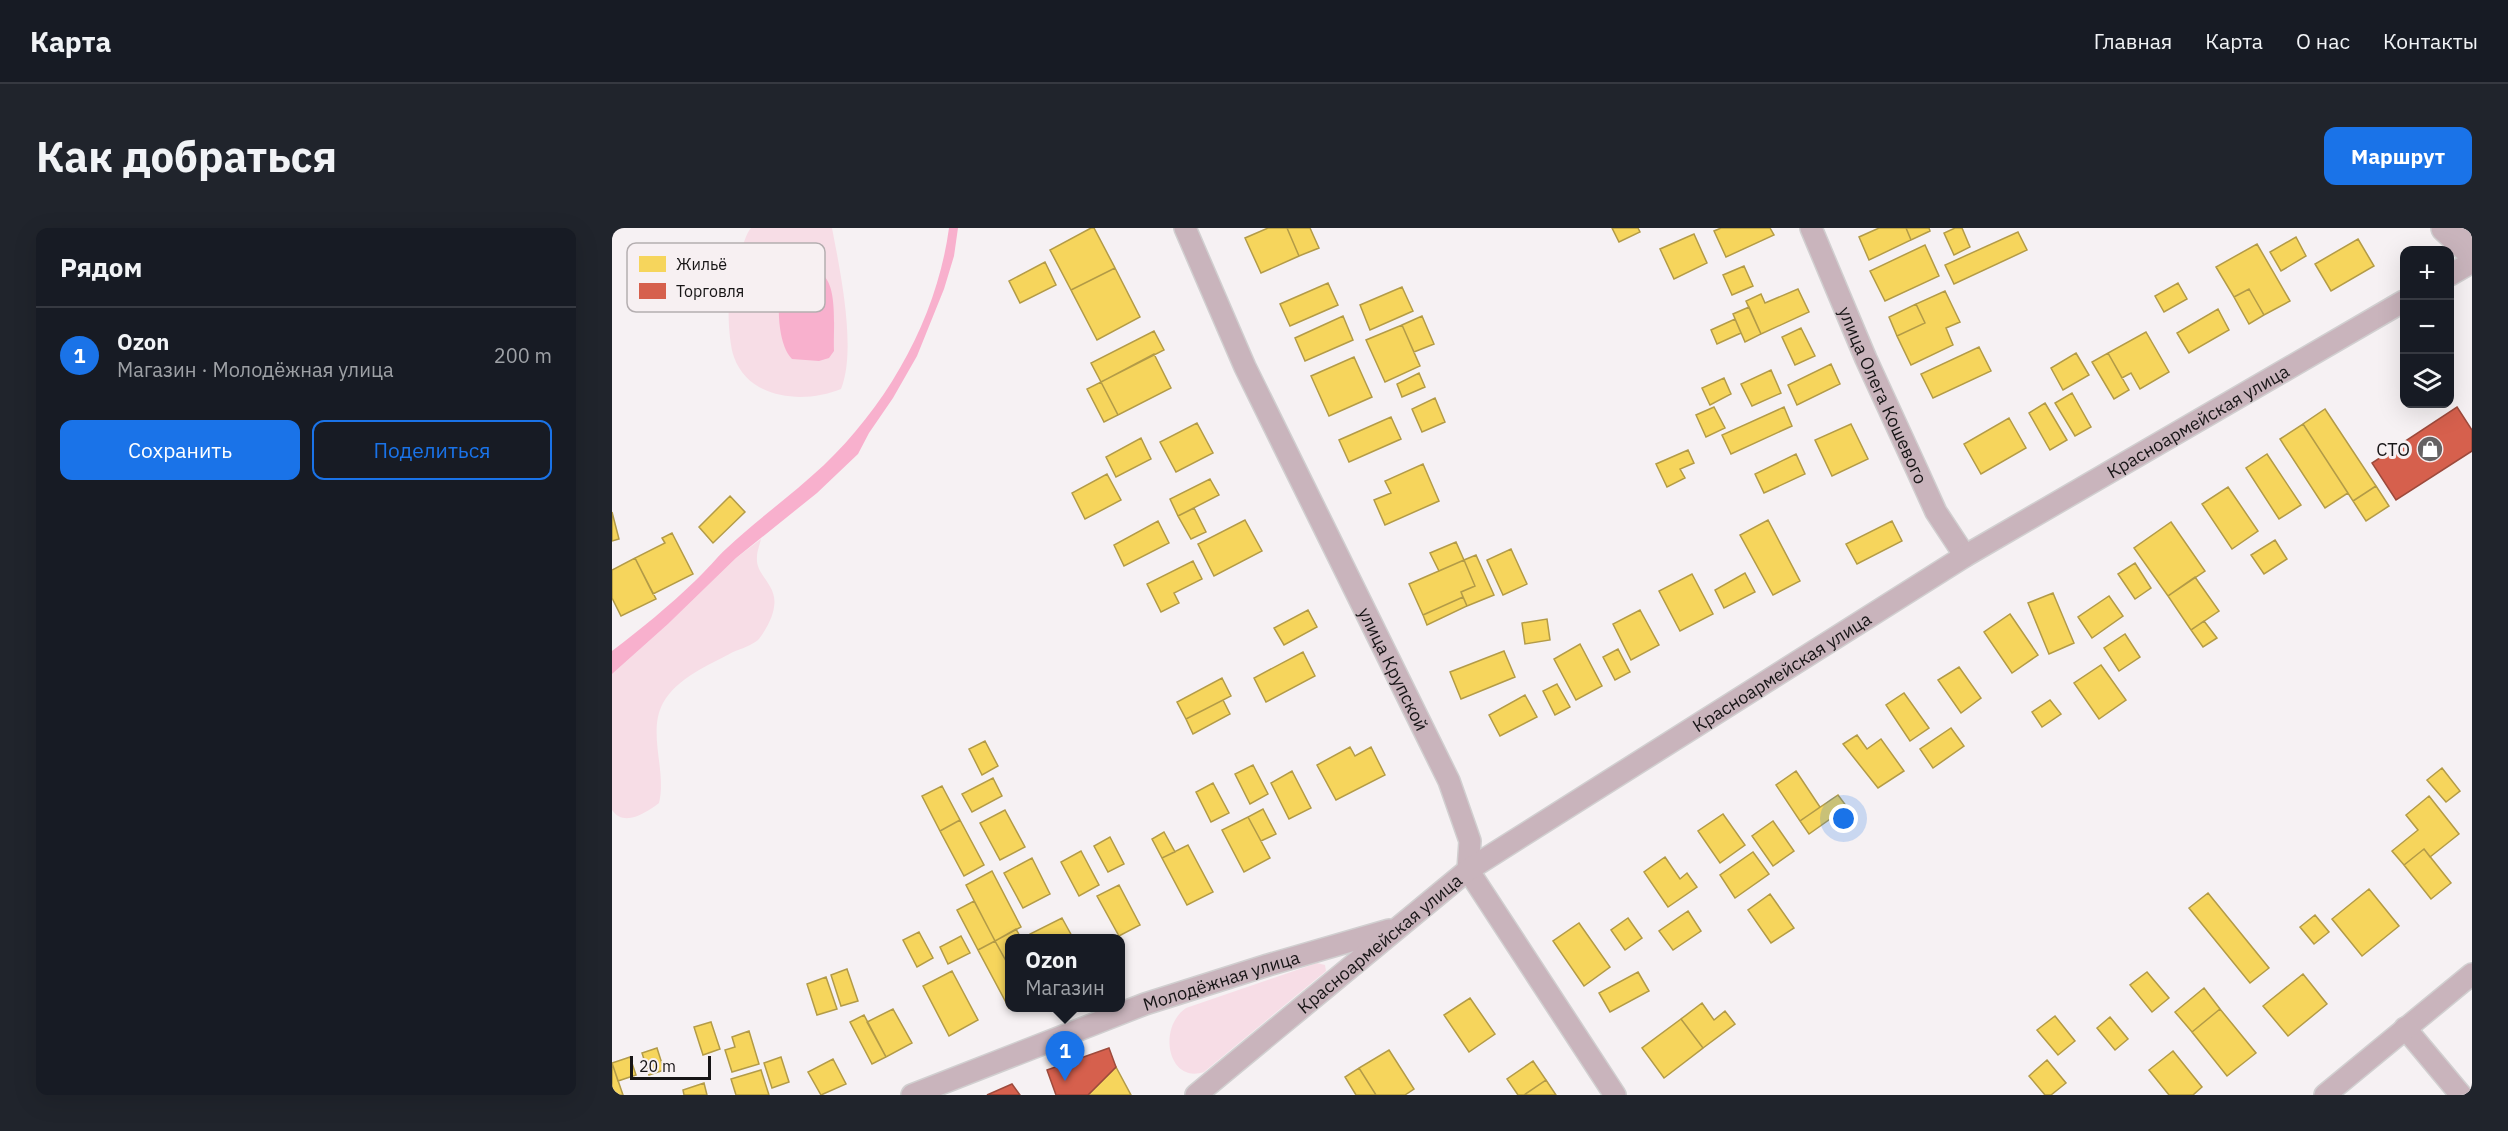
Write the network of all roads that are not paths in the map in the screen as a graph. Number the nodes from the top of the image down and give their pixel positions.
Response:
1 (1185, 228) edge
2 (1811, 228) edge
3 (2445, 228) edge
4 (2472, 253) edge
5 (2472, 262) edge
6 (2454, 273) edge
7 (2400, 303) edge
8 (1965, 556) junction
9 (1468, 870) junction
10 (1398, 927) junction
11 (2472, 974) edge
12 (1125, 1012) edge
13 (1125, 1012) edge
14 (2405, 1028) junction
15 (912, 1095) edge
16 (1196, 1095) edge
17 (1615, 1095) edge
18 (2325, 1095) edge
19 (2461, 1095) edge

1 - 9 street, улица Крупской
2 - 8 street, улица Олега Кошевого
3 - 4 street
5 - 6 street
7 - 8 street, Красноармейская улица
8 - 9 street, Красноармейская улица
9 - 10 street, Красноармейская улица
9 - 17 street
10 - 12 street, Молодёжная улица
10 - 16 street, Красноармейская улица
11 - 14 street
13 - 15 street, Молодёжная улица
14 - 18 street
14 - 19 street

